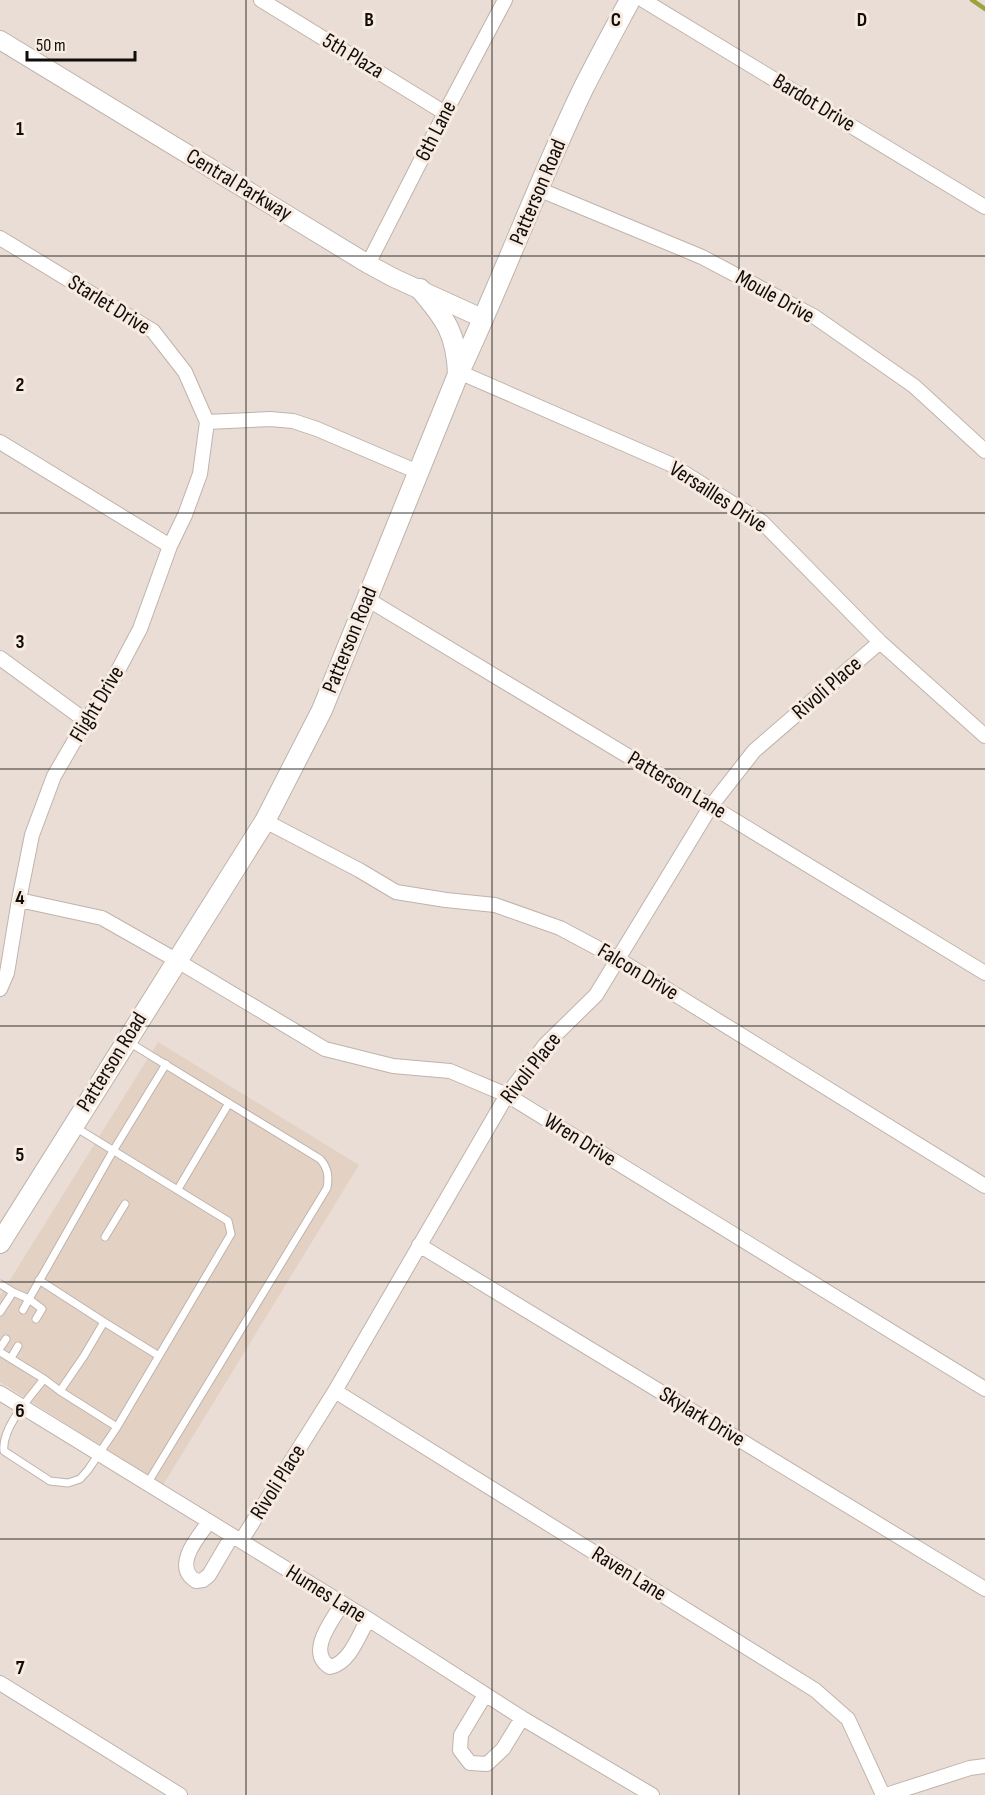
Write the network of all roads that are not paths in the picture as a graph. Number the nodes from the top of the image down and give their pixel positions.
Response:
1 (261, 0) edge
2 (505, 0) edge
3 (630, 0) edge
4 (643, 0) edge
5 (0, 40) edge
6 (445, 113) junction
7 (538, 189) junction
8 (985, 207) edge
9 (0, 238) edge
10 (368, 264) junction
11 (420, 289) junction
12 (484, 319) junction
13 (459, 374) junction
14 (207, 422) junction
15 (0, 442) edge
16 (985, 451) edge
17 (418, 472) junction
18 (170, 546) junction
19 (367, 599) junction
20 (880, 642) junction
21 (0, 658) edge
22 (86, 721) junction
23 (985, 736) edge
24 (711, 806) junction
25 (265, 821) junction
26 (19, 900) junction
27 (618, 959) junction
28 (176, 960) junction
29 (985, 973) edge
30 (0, 989) edge
31 (126, 1041) junction
32 (166, 1064) junction
33 (507, 1095) junction
34 (230, 1104) junction
35 (73, 1126) junction
36 (113, 1151) junction
37 (985, 1186) edge
38 (178, 1189) junction
39 (125, 1204) dead end
40 (2, 1235) edge
41 (105, 1237) dead end
42 (419, 1245) junction
43 (39, 1280) junction
44 (0, 1284) edge
45 (13, 1292) junction
46 (29, 1299) junction
47 (23, 1310) dead end
48 (0, 1312) edge
49 (36, 1319) dead end
50 (104, 1322) junction
51 (6, 1339) dead end
52 (18, 1346) dead end
53 (0, 1350) edge
54 (159, 1356) junction
55 (11, 1358) junction
56 (44, 1379) junction
57 (985, 1389) edge
58 (60, 1391) junction
59 (334, 1391) junction
60 (0, 1393) edge
61 (22, 1407) junction
62 (117, 1427) junction
63 (98, 1453) junction
64 (147, 1484) junction
65 (209, 1522) junction
66 (237, 1539) junction
67 (984, 1587) edge
68 (342, 1604) junction
69 (368, 1619) junction
70 (0, 1683) edge
71 (485, 1695) junction
72 (522, 1718) junction
73 (985, 1766) edge
74 (180, 1795) edge
75 (652, 1795) edge
76 (884, 1795) edge

1 - 6 street, 5th Plaza
2 - 6 street, 6th Lane
3 - 7 main road, Patterson Road
4 - 8 street, Bardot Drive
5 - 10 street, Central Parkway
6 - 10 street, 6th Lane
7 - 12 main road, Patterson Road
7 - 16 street, Moule Drive
9 - 14 street, Starlet Drive
10 - 11 street, Central Parkway
11 - 12 street, Central Parkway
11 - 13 main road
12 - 13 main road, Patterson Road
13 - 17 main road, Patterson Road
13 - 20 street, Versailles Drive
14 - 17 street
14 - 18 street, Flight Drive
15 - 18 street
17 - 19 main road, Patterson Road
18 - 22 street, Flight Drive
19 - 24 street, Patterson Lane
19 - 25 main road, Patterson Road
20 - 23 street, Versailles Drive
20 - 24 street, Rivoli Place
21 - 22 street
22 - 26 street, Flight Drive
24 - 27 street, Rivoli Place
24 - 29 street, Patterson Lane
25 - 27 street, Falcon Drive
25 - 28 main road, Patterson Road
26 - 28 street, Wren Drive
26 - 30 street, Flight Drive
27 - 33 street, Rivoli Place
27 - 37 street, Falcon Drive
28 - 31 main road, Patterson Road
28 - 33 street, Wren Drive
31 - 32 lane
31 - 35 main road, Patterson Road
32 - 34 lane
32 - 36 lane
33 - 42 street, Rivoli Place
33 - 57 street, Wren Drive
34 - 38 lane
34 - 64 lane
35 - 36 lane
35 - 40 main road, Patterson Road
36 - 38 lane
36 - 43 lane
38 - 54 lane
39 - 41 lane
42 - 59 street, Rivoli Place
42 - 67 street, Skylark Drive
43 - 46 lane
43 - 50 lane
44 - 45 lane
45 - 46 lane
45 - 48 lane
46 - 47 lane
46 - 49 lane
50 - 54 lane
50 - 58 lane
51 - 53 lane
52 - 55 lane
53 - 55 lane
54 - 62 lane
55 - 56 lane
56 - 58 lane
56 - 61 lane
58 - 62 lane
59 - 66 street, Rivoli Place
59 - 76 street, Raven Lane
60 - 61 street, Humes Lane
61 - 63 street, Humes Lane
61 - 63 lane
62 - 63 lane
63 - 64 street, Humes Lane
64 - 65 street, Humes Lane
65 - 66 street, Humes Lane
65 - 66 street, Rivoli Place
66 - 68 street, Humes Lane
68 - 69 street, Humes Lane
68 - 69 street
69 - 71 street, Humes Lane
70 - 74 street
71 - 72 street, Humes Lane
71 - 72 street
72 - 75 street, Humes Lane
73 - 76 street

